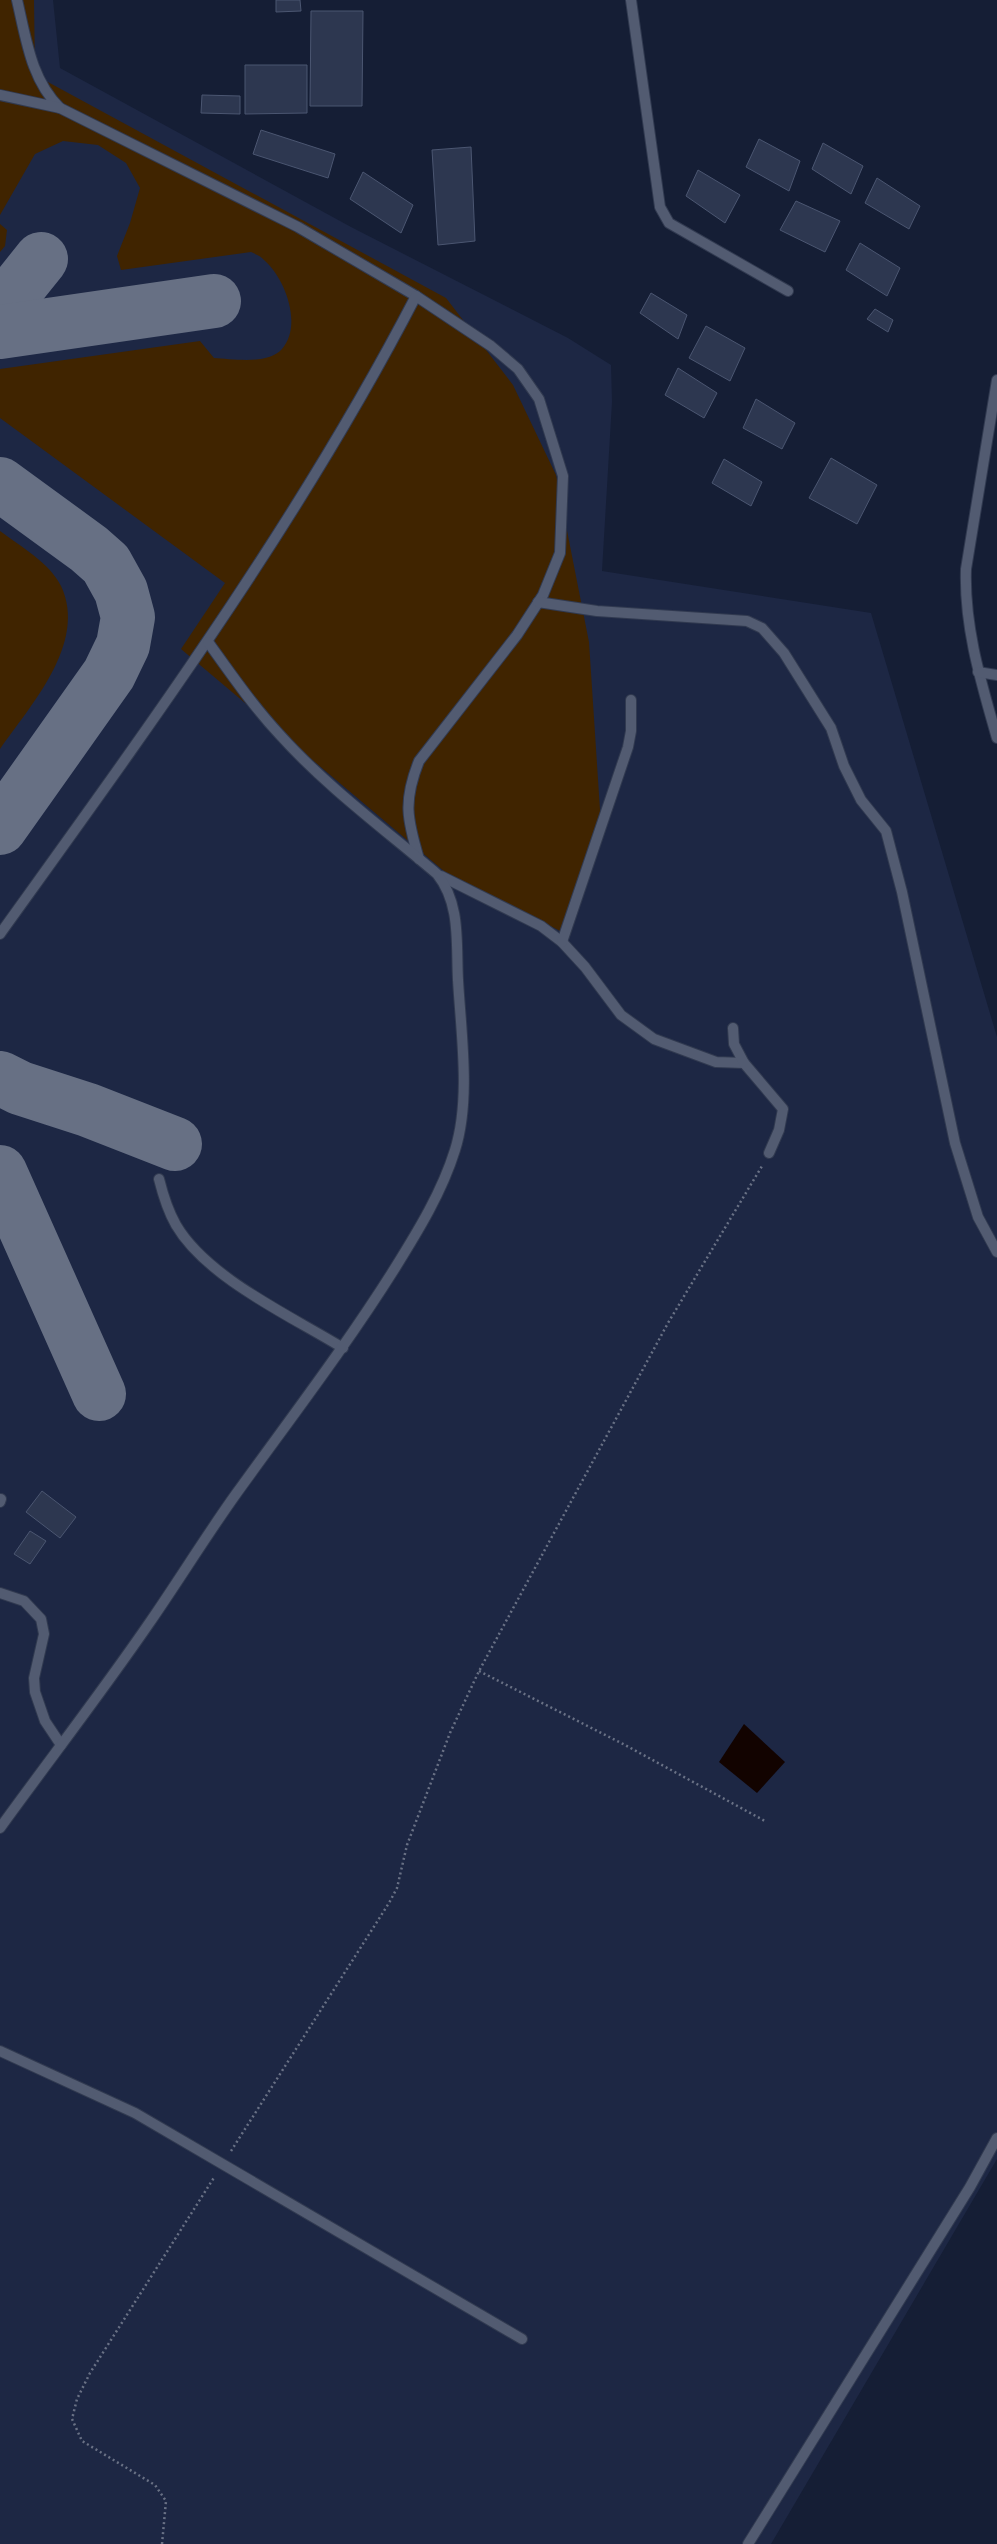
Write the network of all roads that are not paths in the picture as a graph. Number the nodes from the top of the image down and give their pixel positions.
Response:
1 (17, 0) edge
2 (631, 0) edge
3 (0, 95) edge
4 (60, 108) junction
5 (788, 291) dead end
6 (416, 296) junction
7 (997, 380) edge
8 (538, 602) junction
9 (208, 642) junction
10 (978, 672) junction
11 (997, 675) edge
12 (631, 700) dead end
13 (997, 738) edge
14 (419, 859) junction
15 (437, 874) junction
16 (0, 934) edge
17 (562, 942) junction
18 (734, 1028) dead end
19 (744, 1063) junction
20 (769, 1153) road end
21 (159, 1180) dead end
22 (997, 1252) edge
23 (342, 1348) junction
24 (0, 1593) edge
25 (61, 1745) junction
26 (0, 1828) edge
27 (0, 2051) edge
28 (997, 2138) edge
29 (522, 2339) dead end
30 (748, 2544) edge

1 - 4 street
2 - 5 street
3 - 4 street
4 - 6 street
6 - 8 street
6 - 9 street
7 - 10 street
8 - 14 street
8 - 22 street
9 - 14 street
9 - 16 street
10 - 11 street
10 - 13 street
12 - 17 street
14 - 15 street
15 - 17 street
15 - 23 street
17 - 19 street
18 - 19 street
19 - 20 street
21 - 23 street
23 - 25 street
24 - 25 street
25 - 26 street
27 - 29 street
28 - 30 street

